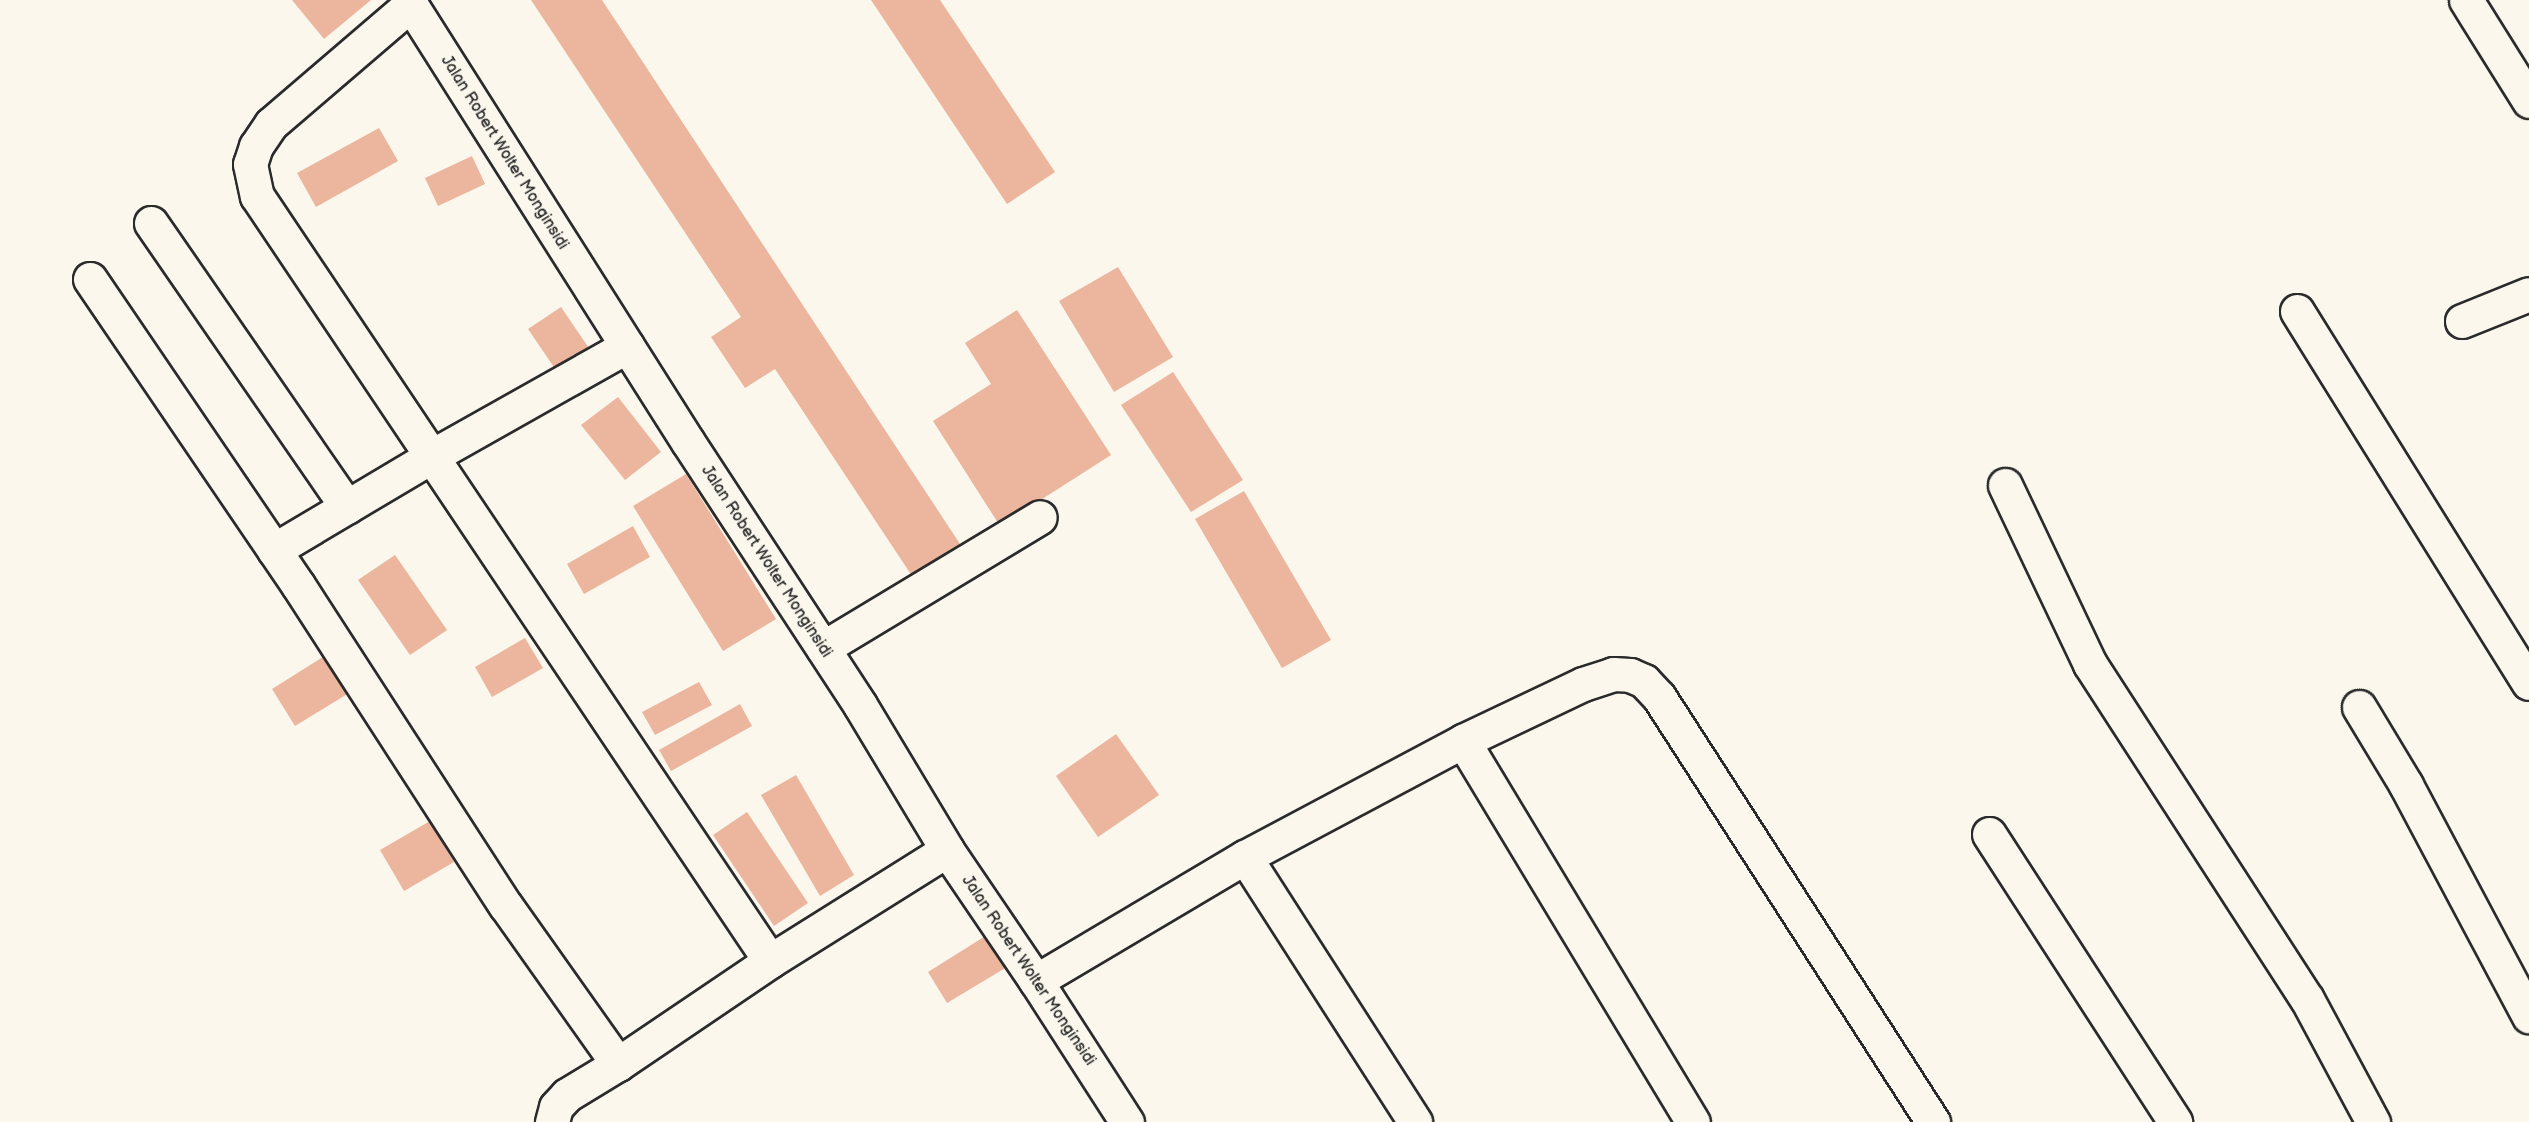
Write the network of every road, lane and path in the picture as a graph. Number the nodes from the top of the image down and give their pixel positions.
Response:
1 (2466, 0) edge
2 (409, 2) edge
3 (2529, 101) edge
4 (151, 223) dead end
5 (90, 279) dead end
6 (2529, 294) edge
7 (2297, 311) dead end
8 (2462, 321) dead end
9 (627, 346) junction
10 (432, 456) junction
11 (2005, 485) dead end
12 (348, 507) junction
13 (1040, 517) dead end
14 (274, 550) junction
15 (823, 648) junction
16 (2529, 683) edge
17 (2359, 706) dead end
18 (1463, 741) junction
19 (1989, 834) dead end
20 (947, 850) junction
21 (1245, 857) junction
22 (770, 961) junction
23 (1036, 981) junction
24 (2529, 1016) edge
25 (618, 1064) junction
26 (552, 1122) edge
27 (1127, 1122) edge
28 (1415, 1122) edge
29 (1693, 1122) edge
30 (1933, 1122) edge
31 (2175, 1122) edge
32 (2373, 1122) edge

1 - 3 street
2 - 9 street, Jalan Robert Wolter Monginsidi
2 - 10 street
4 - 12 street
5 - 14 street
6 - 8 street
7 - 16 street
9 - 10 street
9 - 15 street, Jalan Robert Wolter Monginsidi
10 - 12 street
10 - 22 street
11 - 32 street
12 - 14 street
13 - 15 street
14 - 25 street
15 - 20 street, Jalan Robert Wolter Monginsidi
17 - 24 street
18 - 21 street
18 - 29 street
18 - 30 street
19 - 31 street
20 - 22 street
20 - 23 street, Jalan Robert Wolter Monginsidi
21 - 23 street
21 - 28 street
22 - 25 street
23 - 27 street, Jalan Robert Wolter Monginsidi
25 - 26 street

